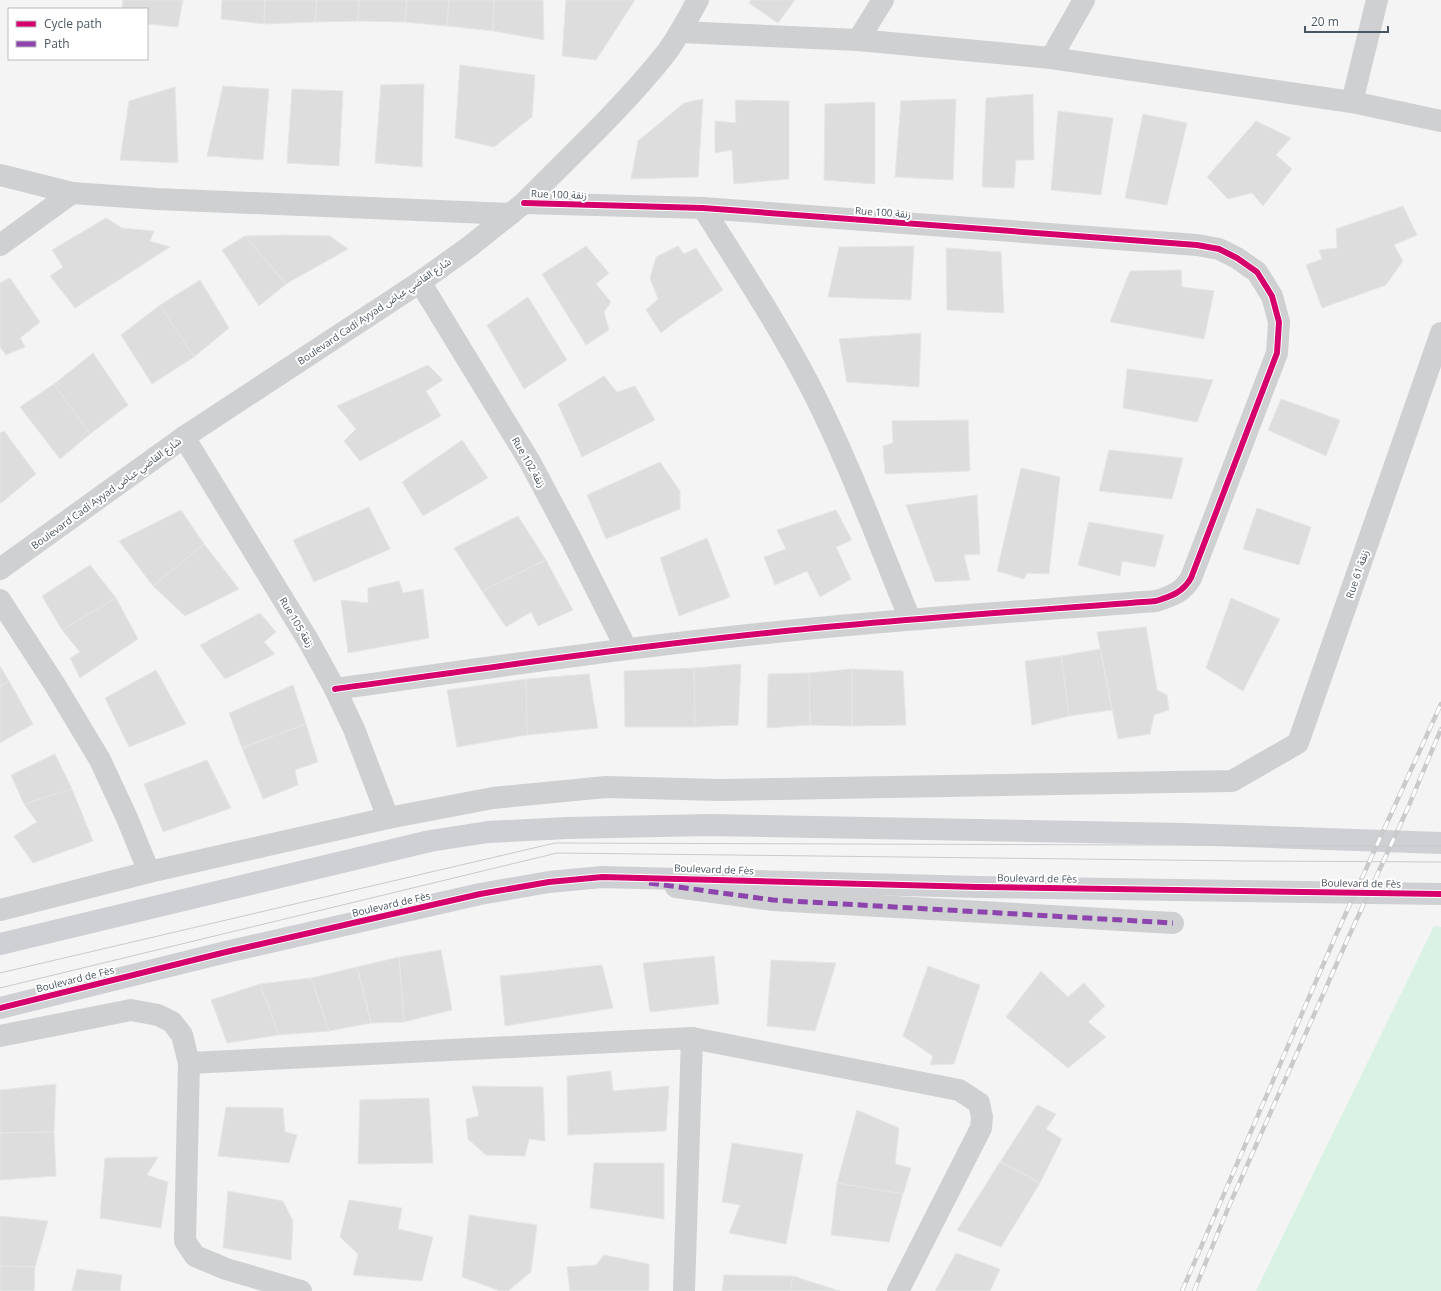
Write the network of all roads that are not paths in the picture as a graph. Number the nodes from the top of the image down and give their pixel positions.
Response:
1 (698, 0) edge
2 (883, 0) edge
3 (1084, 0) edge
4 (1377, 0) edge
5 (680, 32) junction
6 (858, 40) junction
7 (1051, 58) junction
8 (1352, 102) junction
9 (1441, 121) edge
10 (0, 175) edge
11 (72, 193) junction
12 (703, 208) junction
13 (518, 209) junction
14 (0, 245) edge
15 (420, 282) junction
16 (1441, 333) edge
17 (184, 437) junction
18 (0, 569) edge
19 (0, 600) edge
20 (910, 619) junction
21 (626, 648) junction
22 (335, 688) junction
23 (388, 818) junction
24 (1441, 843) edge
25 (148, 872) junction
26 (602, 877) junction
27 (1441, 894) edge
28 (0, 910) edge
29 (1173, 923) dead end
30 (0, 944) edge
31 (0, 1008) edge
32 (0, 1036) edge
33 (692, 1038) junction
34 (189, 1063) junction
35 (301, 1291) edge
36 (684, 1291) edge
37 (898, 1291) edge

1 - 5 street, Boulevard Cadi Ayyad شارع القاضي عياض
2 - 6 street
3 - 7 street
4 - 8 street
5 - 6 street
5 - 13 street, Boulevard Cadi Ayyad شارع القاضي عياض
6 - 7 street
7 - 8 street
8 - 9 street
10 - 11 street, Rue 100 زنقة
11 - 13 street, Rue 100 زنقة
11 - 14 street
12 - 13 street, Rue 100 زنقة
12 - 20 street
12 - 20 street, Rue 100 زنقة
13 - 15 street, Boulevard Cadi Ayyad شارع القاضي عياض
15 - 17 street, Boulevard Cadi Ayyad شارع القاضي عياض
15 - 21 street, Rue 102 زنقة
16 - 23 street, Rue 61 زنقة
17 - 18 street, Boulevard Cadi Ayyad شارع القاضي عياض
17 - 22 street, Rue 105 زنقة
19 - 25 street
20 - 21 street, Rue 100 زنقة
21 - 22 street, Rue 100 زنقة
22 - 23 street, Rue 105 زنقة
23 - 25 street
24 - 30 street
25 - 28 street
26 - 27 street, Boulevard de Fès
26 - 29 street
26 - 31 street, Boulevard de Fès
32 - 34 street
33 - 34 street
33 - 36 street
33 - 37 street
34 - 35 street

